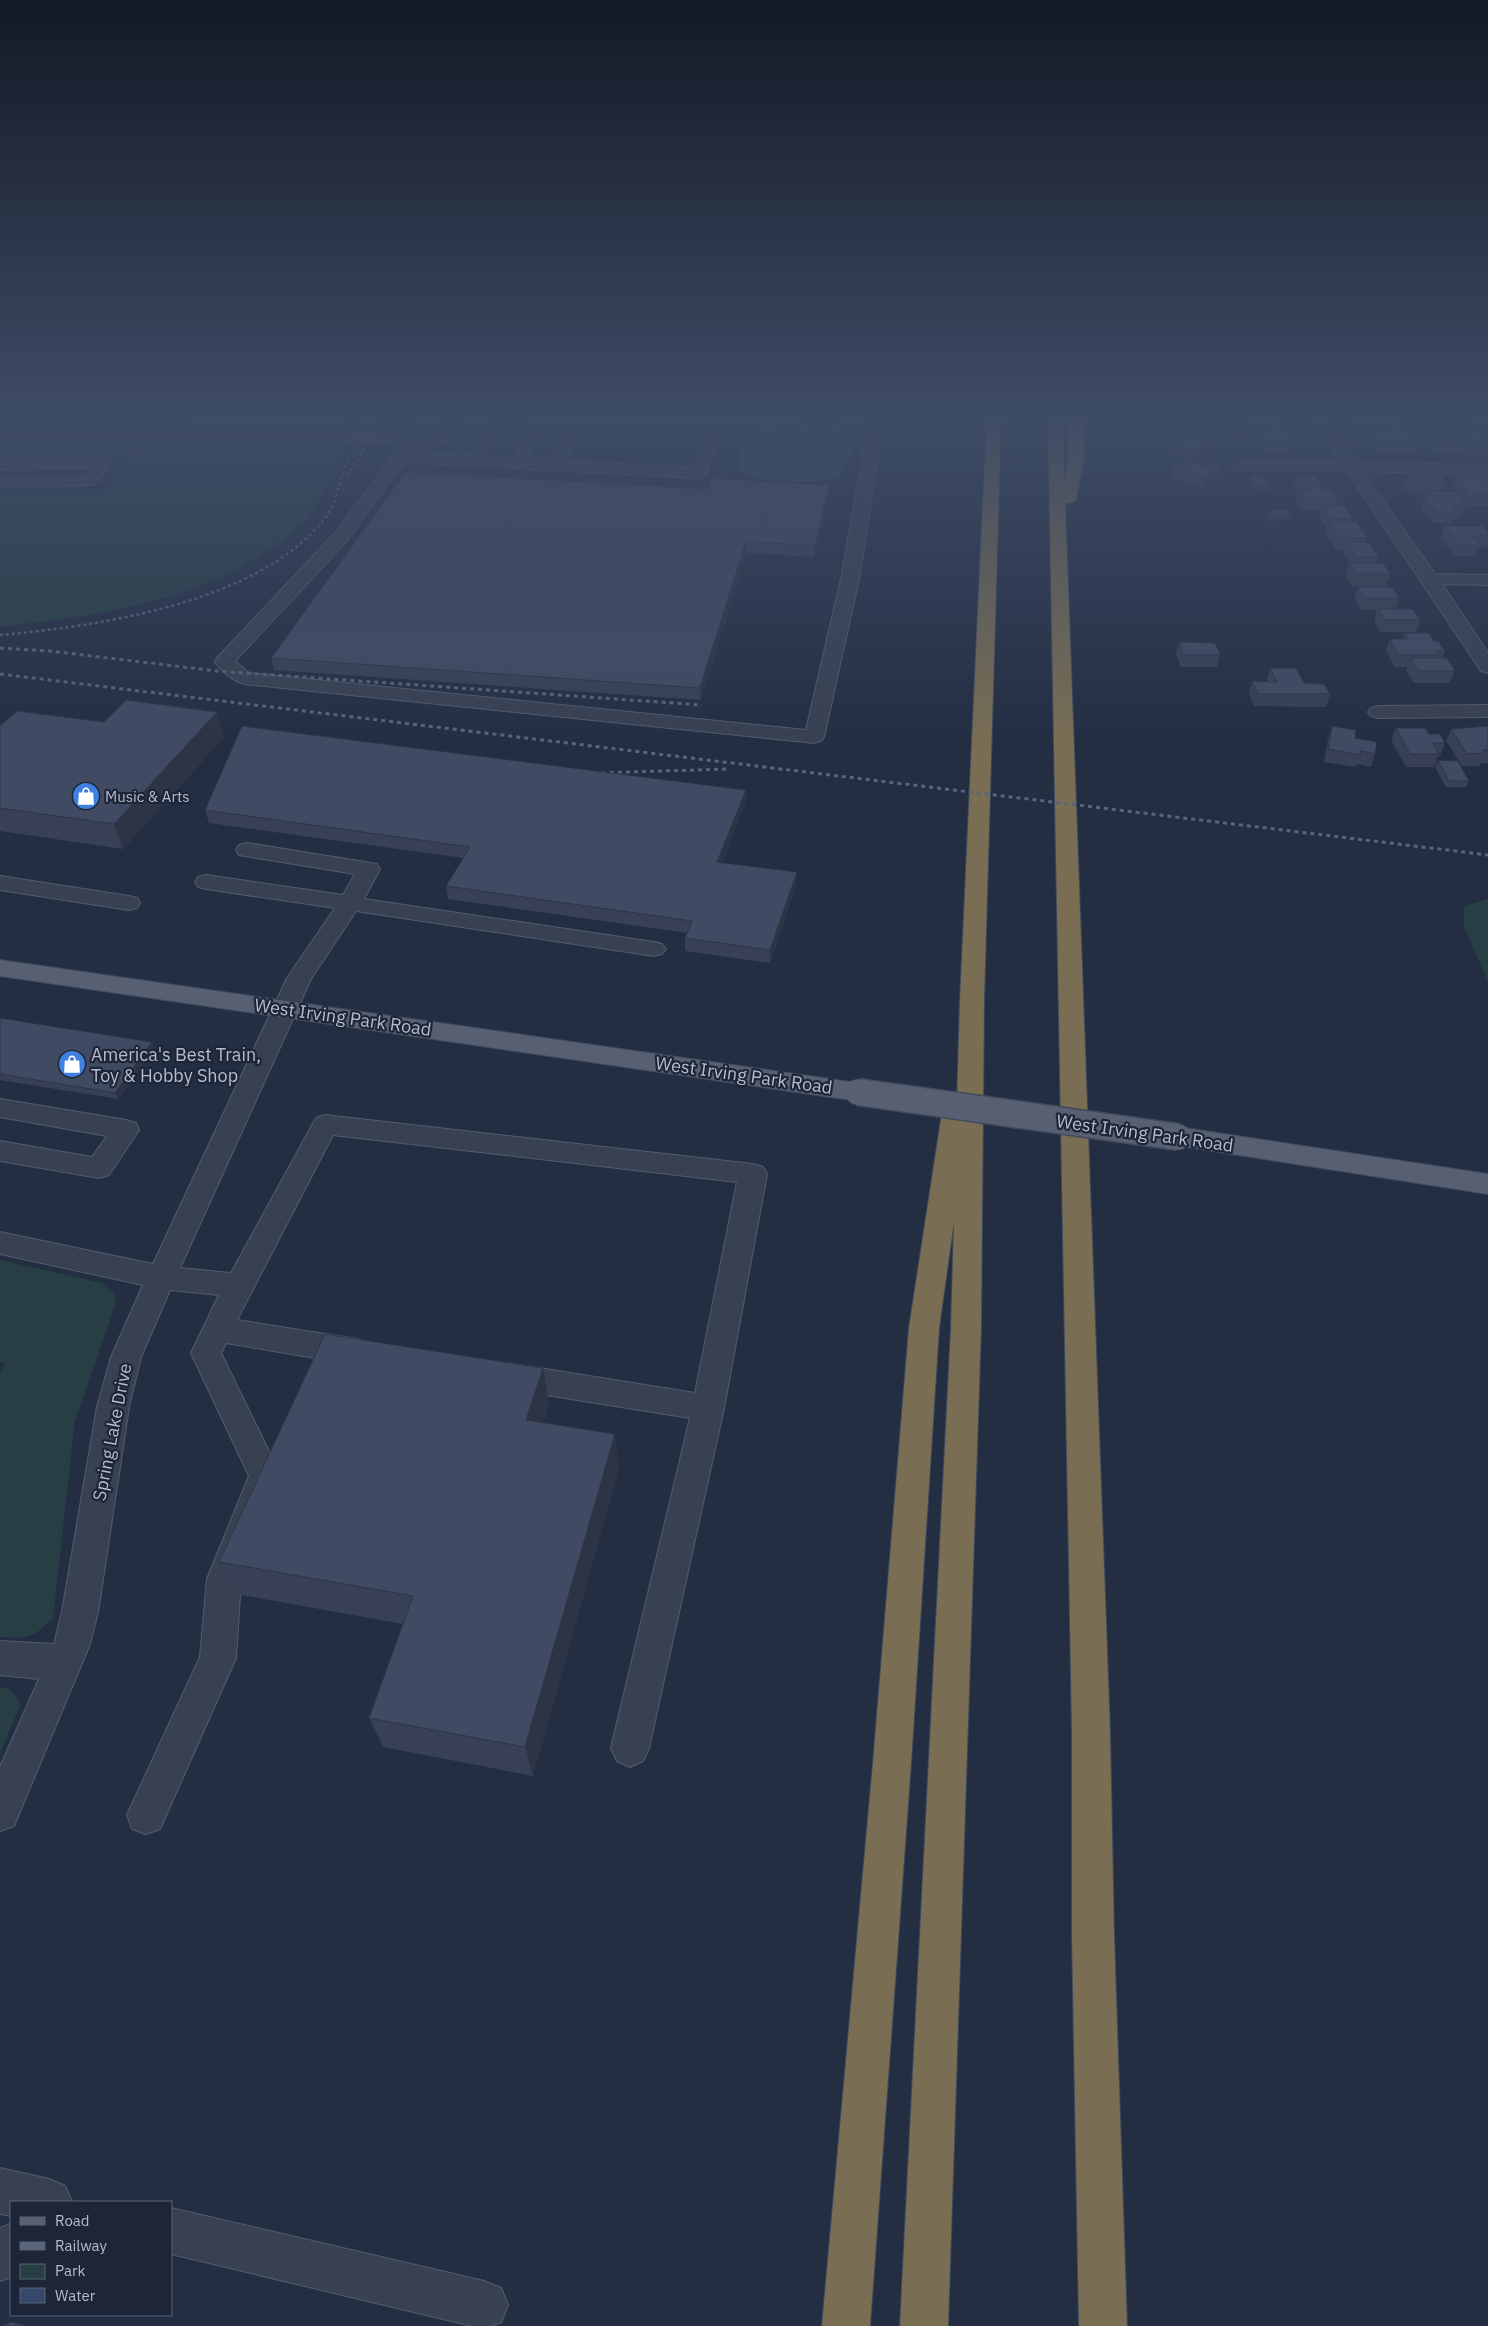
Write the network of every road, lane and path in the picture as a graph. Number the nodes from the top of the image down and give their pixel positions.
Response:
1 (350, 525) edge
2 (860, 525) edge
3 (990, 525) edge
4 (1059, 525) edge
5 (1064, 525) edge
6 (1391, 525) edge
7 (1060, 545) junction
8 (1430, 579) junction
9 (1488, 580) edge
10 (1488, 667) edge
11 (1488, 711) edge
12 (1378, 712) dead end
13 (247, 850) dead end
14 (206, 882) dead end
15 (0, 883) edge
16 (129, 903) dead end
17 (350, 903) junction
18 (654, 949) dead end
19 (0, 968) edge
20 (972, 1000) junction
21 (286, 1009) junction
22 (0, 1108) edge
23 (31, 1112) junction
24 (1, 1153) edge
25 (1488, 1184) edge
26 (0, 1242) edge
27 (161, 1277) junction
28 (239, 1286) junction
29 (218, 1329) junction
30 (384, 1356) edge
31 (482, 1372) edge
32 (708, 1408) junction
33 (0, 1658) edge
34 (64, 1663) junction
35 (630, 1748) dead end
36 (0, 1812) edge
37 (146, 1815) dead end
38 (0, 2191) edge
39 (45, 2201) edge
40 (172, 2231) edge
41 (10, 2247) edge
42 (0, 2258) edge
43 (484, 2305) dead end
44 (846, 2326) edge
45 (924, 2326) edge
46 (1103, 2326) edge

1 - 2 street
3 - 20 highway
4 - 7 highway
5 - 7 highway
6 - 8 street
7 - 46 highway
8 - 9 street
8 - 10 street
11 - 12 street
13 - 17 street, Spring Lake Drive
14 - 17 street
15 - 16 street
17 - 18 street
17 - 21 street, Spring Lake Drive
19 - 21 main road, West Irving Park Road
20 - 44 highway
20 - 45 highway
21 - 25 main road, West Irving Park Road, bridge
21 - 27 street, Spring Lake Drive
22 - 23 street
23 - 24 street
23 - 24 street
26 - 27 street
27 - 28 street
27 - 34 street, Spring Lake Drive
28 - 29 street
28 - 32 street
29 - 30 street
29 - 37 street
31 - 32 street
32 - 35 street
33 - 34 street
34 - 36 street, Spring Lake Drive
38 - 39 street
40 - 43 street
41 - 42 street

